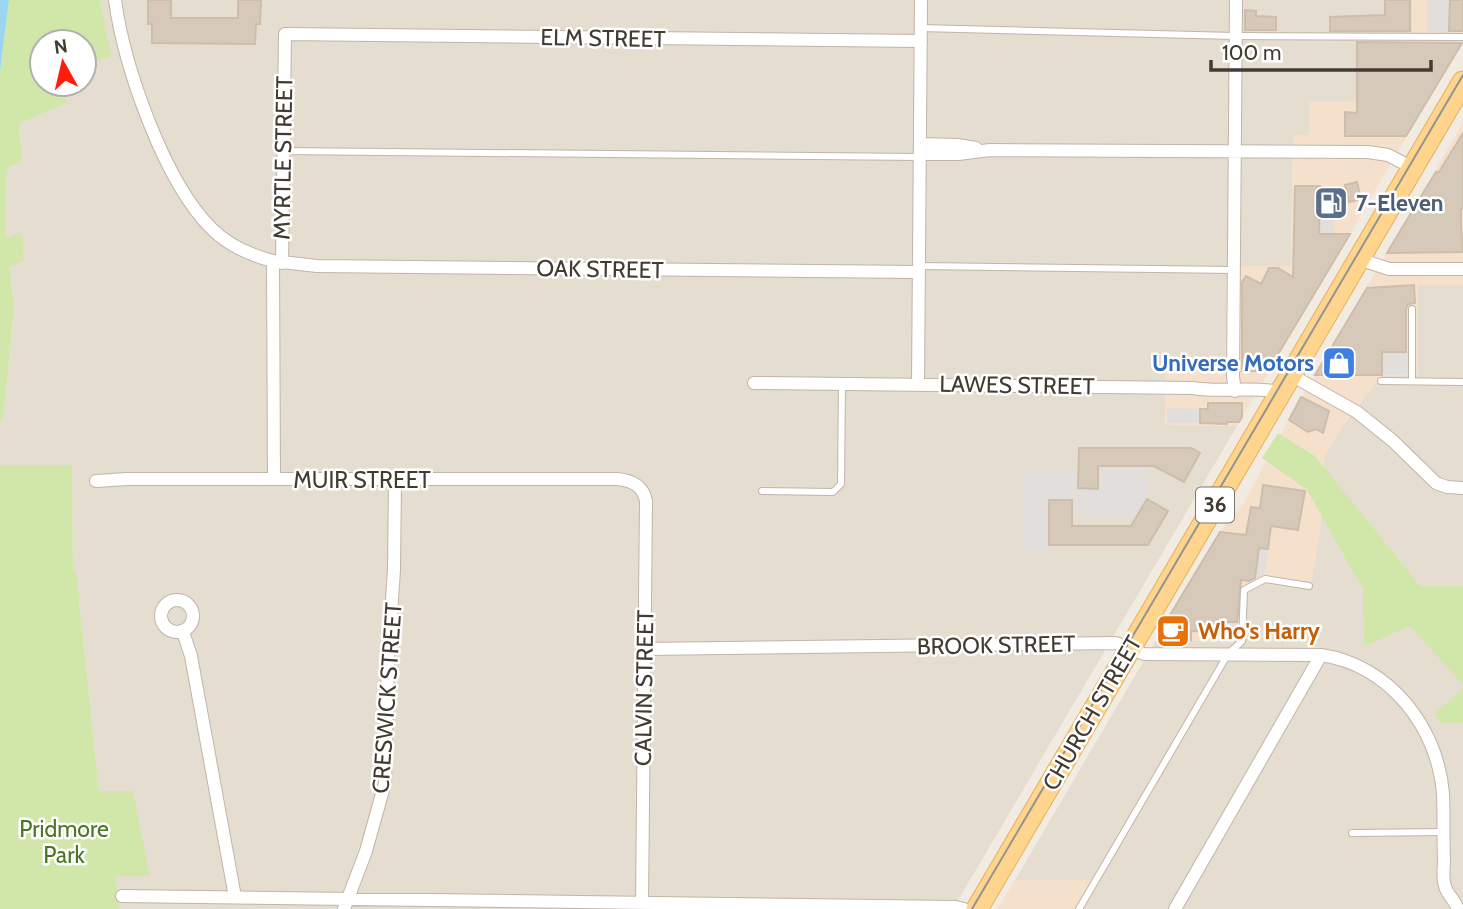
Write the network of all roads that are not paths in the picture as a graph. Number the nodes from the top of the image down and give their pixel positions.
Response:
1 (115, 0) edge
2 (921, 0) edge
3 (1236, 0) edge
4 (285, 34) joint
5 (921, 35) junction
6 (1236, 36) junction
7 (1463, 37) edge
8 (1463, 82) edge
9 (284, 151) junction
10 (920, 152) junction
11 (1234, 152) junction
12 (1413, 168) junction
13 (1359, 259) junction
14 (278, 262) junction
15 (919, 269) junction
16 (1463, 269) edge
17 (1234, 270) junction
18 (1412, 309) dead end
19 (1381, 381) dead end
20 (1412, 381) junction
21 (1463, 382) edge
22 (754, 383) dead end
23 (842, 383) junction
24 (918, 384) junction
25 (1286, 384) junction
26 (1235, 391) junction
27 (274, 479) junction
28 (395, 480) junction
29 (96, 481) dead end
30 (628, 481) joint
31 (1463, 488) edge
32 (762, 491) dead end
33 (1309, 586) dead end
34 (183, 632) dead end
35 (645, 649) junction
36 (1130, 649) junction
37 (1228, 654) junction
38 (1321, 655) junction
39 (1352, 832) dead end
40 (1443, 832) junction
41 (122, 896) dead end
42 (235, 897) junction
43 (642, 903) junction
44 (346, 904) edge
45 (964, 909) edge
46 (976, 909) edge
47 (1079, 909) edge
48 (1175, 909) edge
49 (1458, 909) edge

1 - 14 street, OAK STREET
2 - 5 street
3 - 6 street
4 - 5 street, ELM STREET
4 - 9 street, MYRTLE STREET
5 - 6 lane
5 - 10 street
6 - 7 lane
6 - 11 street
8 - 12 main road, CHURCH STREET / 36
9 - 10 lane
9 - 14 street, MYRTLE STREET
10 - 11 street
10 - 15 street
11 - 12 street
11 - 17 street
12 - 13 main road, CHURCH STREET / 36
13 - 16 street
13 - 25 main road, CHURCH STREET / 36
14 - 15 street, OAK STREET
14 - 27 street, MYRTLE STREET
15 - 17 lane
15 - 24 street
17 - 26 street
18 - 20 lane
19 - 20 lane
20 - 21 lane
22 - 23 street, LAWES STREET
23 - 24 street, LAWES STREET
23 - 32 lane
24 - 26 street, LAWES STREET
25 - 26 street, LAWES STREET
25 - 31 street
25 - 36 main road, CHURCH STREET / 36
27 - 28 street, MUIR STREET
27 - 29 street, MUIR STREET
28 - 30 street, MUIR STREET
28 - 44 street, CRESWICK STREET
30 - 35 street, CALVIN STREET
33 - 37 lane
34 - 42 street
35 - 36 street, BROOK STREET
35 - 43 street, CALVIN STREET
36 - 37 street, BROOK STREET
36 - 46 main road, CHURCH STREET / 36
37 - 38 street, BROOK STREET
37 - 47 lane
38 - 40 street, BROOK STREET
38 - 48 street
39 - 40 lane
40 - 49 street, BROOK STREET
41 - 42 street
42 - 44 street
43 - 44 street
43 - 45 street

